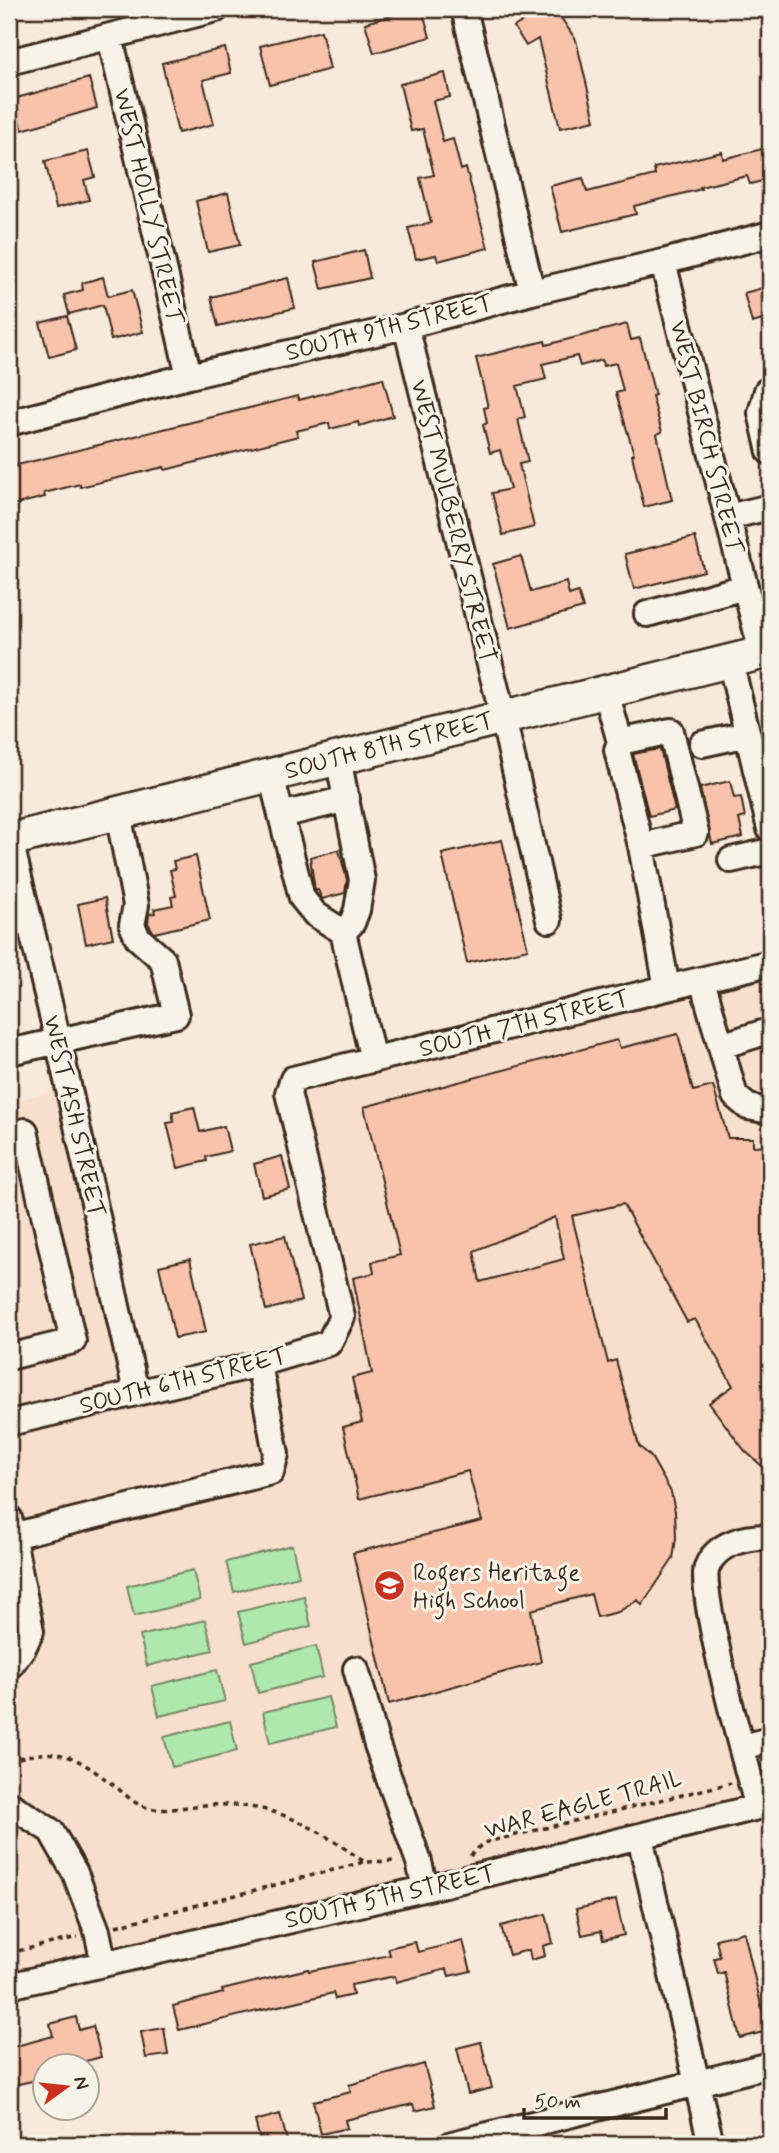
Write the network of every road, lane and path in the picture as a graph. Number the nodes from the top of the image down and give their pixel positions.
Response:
1 (216, 9) edge
2 (464, 9) edge
3 (167, 15) edge
4 (110, 37) junction
5 (9, 62) edge
6 (770, 234) edge
7 (663, 262) junction
8 (531, 292) junction
9 (406, 326) junction
10 (189, 376) junction
11 (770, 390) edge
12 (9, 423) edge
13 (770, 452) edge
14 (770, 507) edge
15 (728, 517) junction
16 (745, 587) junction
17 (647, 614) dead end
18 (766, 652) edge
19 (730, 660) junction
20 (606, 691) junction
21 (503, 717) junction
22 (748, 734) junction
23 (620, 742) junction
24 (702, 744) dead end
25 (338, 758) junction
26 (271, 775) junction
27 (347, 799) junction
28 (118, 813) junction
29 (281, 816) junction
30 (770, 829) edge
31 (10, 840) edge
32 (641, 846) junction
33 (770, 851) edge
34 (731, 860) dead end
35 (549, 920) dead end
36 (19, 922) edge
37 (343, 932) junction
38 (770, 963) edge
39 (702, 980) junction
40 (667, 988) junction
41 (770, 1035) edge
42 (58, 1040) junction
43 (720, 1046) junction
44 (9, 1052) edge
45 (373, 1060) junction
46 (770, 1111) edge
47 (9, 1135) edge
48 (342, 1317) joint
49 (9, 1357) edge
50 (259, 1364) junction
51 (136, 1392) junction
52 (9, 1423) edge
53 (10, 1527) edge
54 (770, 1537) edge
55 (20, 1575) junction
56 (9, 1607) edge
57 (9, 1667) edge
58 (356, 1669) dead end
59 (770, 1740) edge
60 (742, 1747) junction
61 (9, 1761) edge
62 (750, 1779) junction
63 (9, 1804) edge
64 (764, 1805) edge
65 (640, 1837) junction
66 (460, 1858) dead end
67 (364, 1862) junction
68 (419, 1862) junction
69 (425, 1888) junction
70 (97, 1931) junction
71 (9, 1953) edge
72 (104, 1964) junction
73 (9, 1986) edge
74 (770, 2066) edge
75 (698, 2083) junction
76 (452, 2144) edge
77 (711, 2144) edge

1 - 3 street
2 - 8 street
3 - 4 street
4 - 5 street
4 - 10 street, WEST HOLLY STREET
6 - 7 street, SOUTH 9TH STREET
7 - 8 street, SOUTH 9TH STREET
7 - 15 street, WEST BIRCH STREET
8 - 9 street, SOUTH 9TH STREET
9 - 10 street, SOUTH 9TH STREET
9 - 21 street, WEST MULBERRY STREET
10 - 12 street, SOUTH 9TH STREET
11 - 13 street
14 - 15 street
15 - 16 street, WEST BIRCH STREET
16 - 17 street
16 - 18 street, WEST BIRCH STREET
18 - 19 main road, SOUTH 8TH STREET
19 - 20 main road, SOUTH 8TH STREET
19 - 22 street
20 - 21 main road, SOUTH 8TH STREET
20 - 23 street
21 - 25 main road, SOUTH 8TH STREET
21 - 35 street, WEST MULBERRY STREET
22 - 24 street
22 - 30 street
23 - 32 street
23 - 32 street
25 - 26 main road, SOUTH 8TH STREET
25 - 27 street
26 - 28 main road, SOUTH 8TH STREET
26 - 29 street
27 - 29 street
27 - 37 street
28 - 31 main road, SOUTH 8TH STREET
28 - 42 street
29 - 37 street
31 - 36 street, WEST ASH STREET
32 - 40 street
33 - 34 street
36 - 42 street, WEST ASH STREET
37 - 45 street
38 - 39 street, SOUTH 7TH STREET
39 - 40 street, SOUTH 7TH STREET
39 - 43 street
40 - 45 street, SOUTH 7TH STREET
41 - 43 street
42 - 44 street
42 - 51 street, WEST ASH STREET
43 - 46 street
45 - 48 street, SOUTH 7TH STREET
47 - 49 street
48 - 50 street, SOUTH 6TH STREET
50 - 51 street, SOUTH 6TH STREET
50 - 53 street
51 - 52 street, SOUTH 6TH STREET
53 - 55 street
54 - 60 street
55 - 56 street
55 - 57 street
58 - 68 street
59 - 60 street
60 - 62 street
61 - 67 path
62 - 64 street
62 - 66 path, WAR EAGLE TRAIL
63 - 70 street
64 - 65 street, SOUTH 5TH STREET
65 - 69 street, SOUTH 5TH STREET
65 - 75 street
67 - 68 path
67 - 70 path
68 - 69 street
69 - 72 street, SOUTH 5TH STREET
70 - 71 path
70 - 72 street
72 - 73 street, SOUTH 5TH STREET
74 - 75 street
75 - 76 street
75 - 77 street

